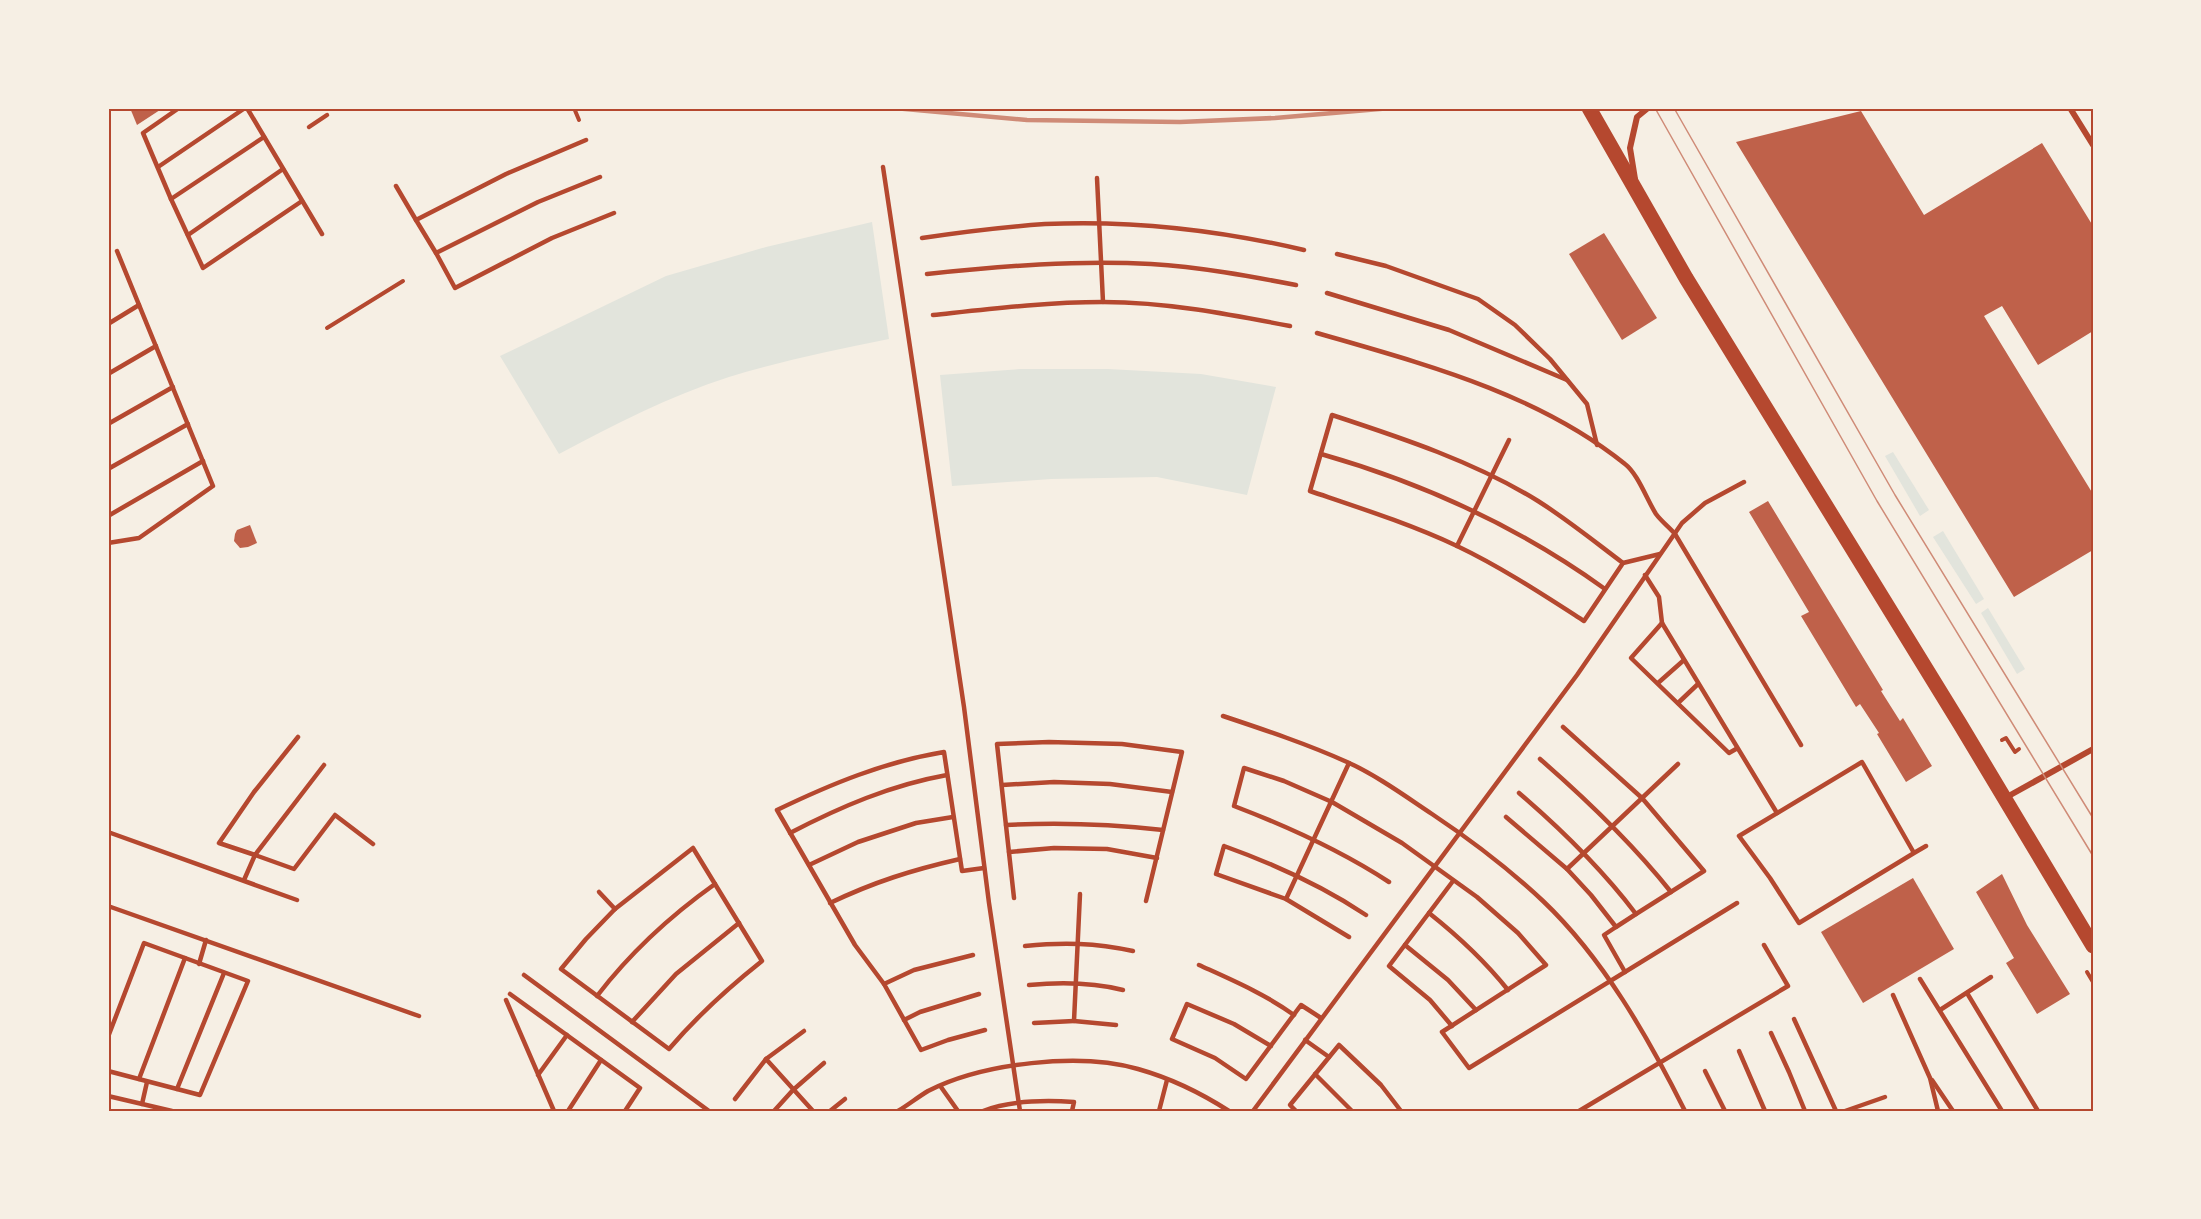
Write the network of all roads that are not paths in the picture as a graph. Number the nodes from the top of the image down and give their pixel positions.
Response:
1 (179, 108) edge
2 (246, 108) edge
3 (1589, 108) edge
4 (1648, 108) edge
5 (2070, 108) edge
6 (327, 115) dead end
7 (309, 127) dead end
8 (264, 137) junction
9 (586, 140) dead end
10 (2093, 145) edge
11 (884, 166) dead end
12 (158, 167) junction
13 (283, 169) junction
14 (600, 177) dead end
15 (1097, 178) dead end
16 (396, 186) dead end
17 (1637, 189) junction
18 (171, 199) junction
19 (302, 201) junction
20 (614, 213) dead end
21 (416, 220) junction
22 (1100, 224) junction
23 (322, 234) dead end
24 (188, 235) junction
25 (922, 238) dead end
26 (1304, 250) dead end
27 (117, 251) dead end
28 (436, 253) junction
29 (1337, 254) dead end
30 (1102, 263) junction
31 (927, 274) dead end
32 (1296, 285) dead end
33 (1327, 293) dead end
34 (1103, 302) junction
35 (139, 305) junction
36 (933, 315) dead end
37 (108, 324) edge
38 (1290, 326) dead end
39 (1317, 333) dead end
40 (156, 346) junction
41 (108, 374) edge
42 (1568, 381) junction
43 (173, 387) junction
44 (108, 424) edge
45 (188, 424) junction
46 (1509, 440) dead end
47 (1597, 445) junction
48 (1321, 454) junction
49 (203, 461) junction
50 (108, 469) edge
51 (1492, 476) junction
52 (1744, 482) dead end
53 (1474, 511) junction
54 (108, 516) edge
55 (1675, 534) junction
56 (108, 543) edge
57 (1456, 546) junction
58 (1660, 554) junction
59 (1623, 563) junction
60 (1645, 575) junction
61 (1605, 590) junction
62 (1662, 623) junction
63 (1684, 660) junction
64 (1658, 683) junction
65 (1698, 684) junction
66 (1678, 703) junction
67 (1223, 716) dead end
68 (1563, 727) dead end
69 (298, 737) dead end
70 (1801, 745) dead end
71 (1736, 749) junction
72 (2093, 749) edge
73 (1540, 759) dead end
74 (1349, 763) junction
75 (1678, 764) dead end
76 (324, 765) dead end
77 (947, 775) junction
78 (1002, 784) junction
79 (1172, 792) junction
80 (1519, 794) dead end
81 (1642, 798) junction
82 (2004, 799) junction
83 (1332, 802) junction
84 (1777, 813) junction
85 (953, 817) junction
86 (1506, 817) dead end
87 (1006, 825) junction
88 (1612, 826) junction
89 (1163, 830) junction
90 (108, 832) edge
91 (1459, 832) junction
92 (790, 833) junction
93 (1314, 839) junction
94 (373, 844) dead end
95 (1926, 846) dead end
96 (1009, 852) junction
97 (1584, 853) junction
98 (1914, 853) junction
99 (255, 855) junction
100 (1157, 858) junction
101 (960, 859) junction
102 (809, 866) junction
103 (1433, 867) junction
104 (984, 868) junction
105 (1567, 870) junction
106 (1297, 875) junction
107 (244, 880) junction
108 (1453, 880) junction
109 (1389, 882) dead end
110 (715, 884) junction
111 (599, 892) dead end
112 (1671, 892) junction
113 (1080, 894) dead end
114 (1014, 898) dead end
115 (1286, 899) junction
116 (297, 900) dead end
117 (1146, 901) dead end
118 (830, 903) junction
119 (1737, 903) dead end
120 (108, 906) edge
121 (615, 909) junction
122 (1429, 913) junction
123 (1636, 914) junction
124 (1366, 915) dead end
125 (739, 922) junction
126 (1616, 927) junction
127 (1349, 937) dead end
128 (206, 940) junction
129 (1078, 943) junction
130 (1405, 945) junction
131 (1764, 945) dead end
132 (1025, 946) dead end
133 (2093, 946) edge
134 (1133, 951) dead end
135 (973, 955) dead end
136 (185, 958) junction
137 (199, 964) junction
138 (1199, 965) dead end
139 (1625, 972) junction
140 (224, 973) junction
141 (524, 975) dead end
142 (1991, 977) dead end
143 (1920, 978) dead end
144 (1609, 982) junction
145 (1076, 983) junction
146 (884, 984) junction
147 (1029, 985) dead end
148 (1123, 990) dead end
149 (1508, 990) junction
150 (1967, 993) junction
151 (510, 994) dead end
152 (979, 994) dead end
153 (597, 996) junction
154 (1893, 996) dead end
155 (506, 1000) dead end
156 (1476, 1010) junction
157 (1940, 1011) junction
158 (1294, 1015) junction
159 (419, 1016) dead end
160 (1321, 1018) junction
161 (1794, 1019) dead end
162 (904, 1020) junction
163 (1074, 1021) junction
164 (632, 1022) junction
165 (1035, 1023) dead end
166 (1116, 1025) dead end
167 (1452, 1026) junction
168 (985, 1030) dead end
169 (804, 1031) dead end
170 (1771, 1033) dead end
171 (567, 1035) junction
172 (108, 1037) edge
173 (1305, 1040) junction
174 (1271, 1046) junction
175 (1739, 1051) dead end
176 (1329, 1057) junction
177 (766, 1059) junction
178 (601, 1060) junction
179 (824, 1063) dead end
180 (1660, 1063) junction
181 (1013, 1065) junction
182 (108, 1071) edge
183 (1705, 1071) dead end
184 (1315, 1074) junction
185 (538, 1075) junction
186 (1930, 1078) junction
187 (139, 1079) junction
188 (1167, 1080) junction
189 (147, 1082) junction
190 (941, 1086) junction
191 (177, 1089) junction
192 (793, 1090) junction
193 (108, 1096) edge
194 (1885, 1096) dead end
195 (735, 1099) dead end
196 (845, 1099) dead end
197 (1019, 1103) junction
198 (142, 1104) junction
199 (172, 1111) edge
200 (554, 1111) edge
201 (568, 1111) edge
202 (625, 1111) edge
203 (709, 1111) edge
204 (774, 1111) edge
205 (813, 1111) edge
206 (830, 1111) edge
207 (898, 1111) edge
208 (958, 1111) edge
209 (983, 1111) edge
210 (1020, 1111) edge
211 (1072, 1111) edge
212 (1159, 1111) edge
213 (1229, 1111) edge
214 (1253, 1111) edge
215 (1296, 1111) edge
216 (1352, 1111) edge
217 (1401, 1111) edge
218 (1580, 1111) edge
219 (1685, 1111) edge
220 (1725, 1111) edge
221 (1765, 1111) edge
222 (1805, 1111) edge
223 (1836, 1111) edge
224 (1845, 1111) edge
225 (1938, 1111) edge
226 (1953, 1111) edge
227 (2002, 1111) edge
228 (2038, 1111) edge

1 - 12 lane
2 - 8 lane
2 - 12 lane
3 - 17 main road
4 - 17 street
5 - 10 street
6 - 7 lane
8 - 13 lane
8 - 18 lane
9 - 21 lane
11 - 104 lane
12 - 18 lane
13 - 19 lane
13 - 24 lane
14 - 28 lane
15 - 22 lane
16 - 21 lane
17 - 82 main road
18 - 24 lane
19 - 23 lane
19 - 24 lane
20 - 28 lane
21 - 28 lane
22 - 25 lane
22 - 26 lane
22 - 30 lane
27 - 35 lane
29 - 42 lane
30 - 31 lane
30 - 32 lane
30 - 34 lane
33 - 42 lane
34 - 36 lane
34 - 38 lane
35 - 37 lane
35 - 40 lane
39 - 47 lane
40 - 41 lane
40 - 43 lane
42 - 47 lane
43 - 44 lane
43 - 45 lane
45 - 49 lane
45 - 50 lane
46 - 51 lane
47 - 55 lane
48 - 51 lane
48 - 53 lane
48 - 57 lane
49 - 54 lane
49 - 56 lane
51 - 53 lane
51 - 59 lane
52 - 55 lane
53 - 57 lane
53 - 61 lane
55 - 58 lane
55 - 70 lane
57 - 61 lane
58 - 59 lane
58 - 60 lane
59 - 61 lane
60 - 62 lane
60 - 91 lane
62 - 63 lane
62 - 64 lane
63 - 64 lane
63 - 65 lane
64 - 66 lane
65 - 66 lane
65 - 71 lane
66 - 71 lane
67 - 74 lane
68 - 81 lane
69 - 99 lane
71 - 84 lane
72 - 82 street
73 - 88 lane
74 - 83 lane
74 - 91 lane
75 - 81 lane
76 - 99 lane
77 - 85 lane
77 - 92 lane
77 - 92 lane
78 - 79 lane
78 - 79 lane
78 - 87 lane
79 - 89 lane
80 - 97 lane
81 - 88 lane
81 - 112 lane
82 - 133 main road
83 - 93 lane
83 - 93 lane
83 - 103 lane
84 - 98 lane
84 - 98 lane
85 - 101 lane
85 - 102 lane
86 - 105 lane
87 - 89 lane
87 - 96 lane
88 - 97 lane
88 - 112 lane
89 - 100 lane
90 - 107 lane
91 - 103 lane
91 - 144 lane
92 - 102 lane
93 - 106 lane
93 - 109 lane
94 - 99 lane
95 - 98 lane
96 - 100 lane
96 - 114 lane
97 - 105 lane
97 - 123 lane
99 - 107 lane
100 - 117 lane
101 - 104 lane
101 - 118 lane
102 - 118 lane
103 - 108 lane
103 - 160 lane
104 - 181 lane
105 - 126 lane
106 - 115 lane
106 - 115 lane
106 - 124 lane
107 - 116 lane
108 - 122 lane
108 - 149 lane
110 - 121 lane
110 - 125 lane
110 - 153 lane
111 - 121 lane
112 - 123 lane
113 - 129 lane
115 - 127 lane
118 - 146 lane
119 - 139 lane
120 - 128 lane
121 - 153 lane
122 - 130 lane
122 - 149 lane
123 - 126 lane
125 - 164 lane
125 - 164 lane
126 - 139 lane
128 - 137 lane
128 - 159 lane
129 - 132 lane
129 - 134 lane
129 - 145 lane
130 - 156 lane
130 - 167 lane
131 - 180 lane
135 - 146 lane
136 - 137 lane
136 - 172 lane
136 - 187 lane
137 - 140 lane
138 - 158 lane
139 - 144 lane
140 - 191 lane
140 - 191 lane
141 - 203 lane
142 - 150 lane
143 - 157 lane
144 - 167 lane
144 - 180 lane
145 - 147 lane
145 - 148 lane
145 - 163 lane
146 - 162 lane
149 - 156 lane
150 - 157 lane
150 - 228 lane
151 - 171 lane
152 - 162 lane
153 - 164 lane
154 - 186 lane
155 - 185 lane
156 - 167 lane
157 - 227 lane
158 - 160 lane
158 - 174 lane
160 - 173 lane
161 - 223 lane
162 - 168 lane
163 - 165 lane
163 - 166 lane
169 - 177 lane
170 - 222 lane
171 - 178 lane
171 - 185 lane
173 - 176 lane
173 - 214 lane
174 - 174 lane
175 - 221 lane
176 - 184 lane
176 - 217 lane
177 - 192 lane
177 - 195 lane
178 - 201 lane
178 - 202 lane
179 - 192 lane
180 - 218 lane
180 - 219 lane
181 - 188 lane
181 - 190 lane
181 - 197 lane
182 - 187 lane
183 - 220 lane
184 - 215 lane
184 - 216 lane
185 - 200 lane
186 - 225 lane
186 - 226 lane
187 - 189 lane
188 - 212 lane
188 - 213 lane
189 - 191 lane
189 - 198 lane
190 - 207 lane
190 - 208 lane
192 - 204 lane
192 - 205 lane
193 - 198 lane
194 - 224 lane
196 - 206 lane
197 - 209 lane
197 - 210 lane
197 - 211 lane
198 - 199 lane

